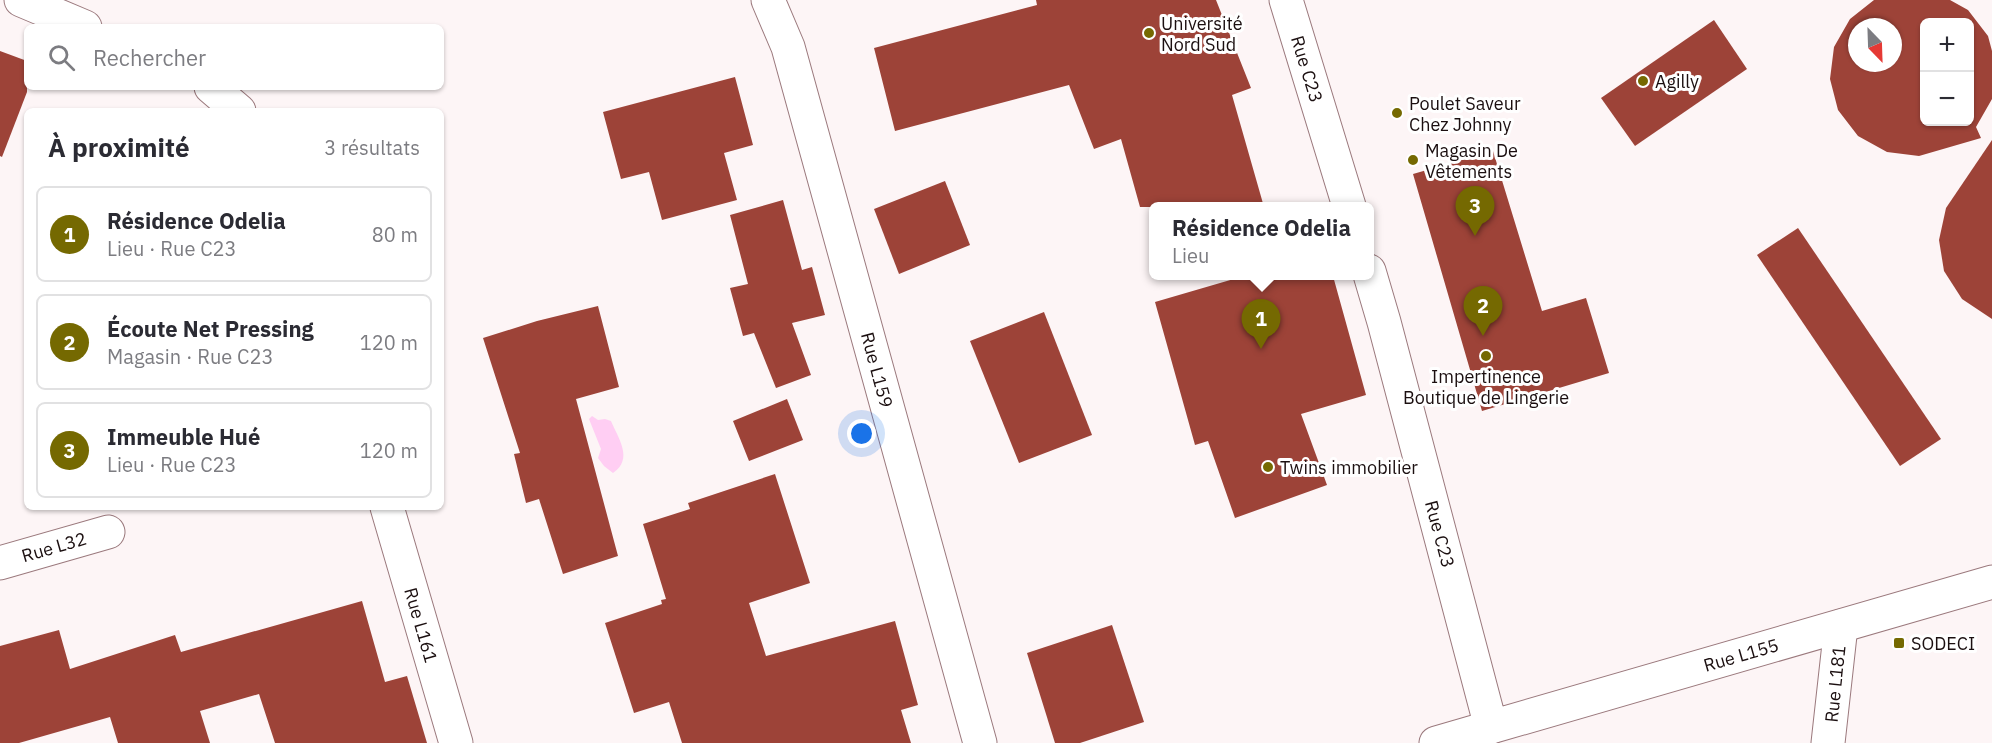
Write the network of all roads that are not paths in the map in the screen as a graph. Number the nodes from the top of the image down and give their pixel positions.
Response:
1 (21, 0) edge
2 (768, 0) edge
3 (1286, 0) edge
4 (78, 24) edge
5 (214, 90) edge
6 (236, 108) edge
7 (1347, 202) edge
8 (1372, 280) edge
9 (388, 510) edge
10 (108, 532) dead end
11 (0, 563) edge
12 (1992, 582) edge
13 (1841, 626) junction
14 (1491, 727) junction
15 (456, 743) edge
16 (980, 743) edge
17 (1436, 743) edge
18 (1828, 743) edge

1 - 4 street
2 - 16 street, Rue L159
3 - 7 street, Rue C23
5 - 6 street
8 - 14 street, Rue C23
9 - 15 street, Rue L161
10 - 11 street, Rue L32
12 - 13 street, Rue L155
13 - 14 street, Rue L155
13 - 18 street, Rue L181
14 - 17 street, Rue L155

